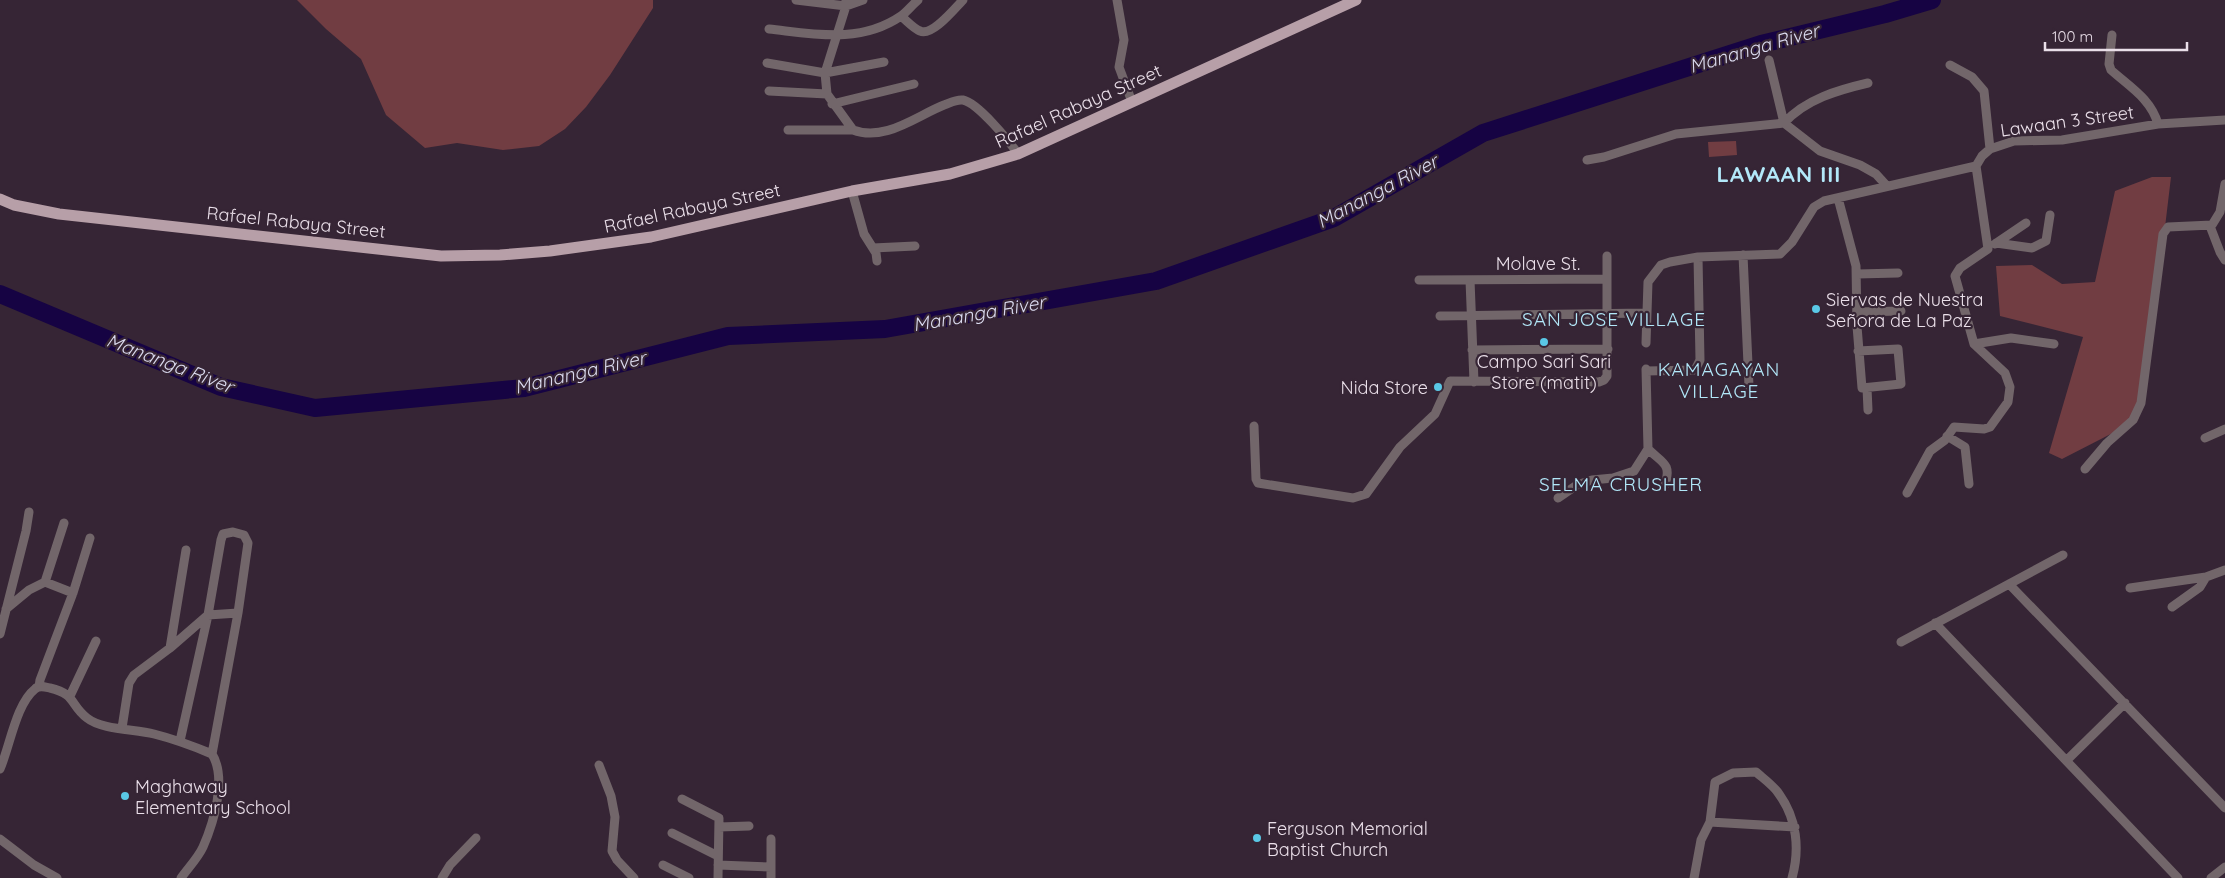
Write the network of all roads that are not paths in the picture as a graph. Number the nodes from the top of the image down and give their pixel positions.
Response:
1 (796, 0) edge
2 (864, 0) edge
3 (918, 0) edge
4 (963, 0) edge
5 (1117, 0) edge
6 (1356, 0) edge
7 (846, 3) edge
8 (901, 16) junction
9 (769, 29) dead end
10 (2112, 35) dead end
11 (836, 37) junction
12 (1769, 60) dead end
13 (884, 62) dead end
14 (767, 63) dead end
15 (1950, 65) dead end
16 (825, 73) junction
17 (1868, 83) dead end
18 (914, 84) dead end
19 (769, 91) dead end
20 (827, 94) junction
21 (1132, 102) junction
22 (832, 104) junction
23 (2225, 120) edge
24 (1784, 123) junction
25 (2158, 124) junction
26 (788, 130) dead end
27 (853, 130) junction
28 (1990, 149) junction
29 (1018, 154) junction
30 (1587, 160) dead end
31 (1976, 166) junction
32 (2225, 184) edge
33 (1886, 185) junction
34 (852, 191) junction
35 (1838, 198) junction
36 (0, 199) edge
37 (2223, 204) edge
38 (2050, 215) dead end
39 (2026, 223) dead end
40 (2210, 226) junction
41 (915, 246) dead end
42 (1992, 246) junction
43 (873, 248) junction
44 (1743, 255) junction
45 (1606, 256) dead end
46 (1698, 257) junction
47 (2225, 260) edge
48 (877, 261) dead end
49 (1898, 273) dead end
50 (1857, 274) junction
51 (1607, 279) junction
52 (1419, 280) dead end
53 (1470, 280) junction
54 (1901, 311) dead end
55 (1858, 312) junction
56 (1646, 313) junction
57 (1608, 314) junction
58 (1470, 315) junction
59 (1440, 316) dead end
60 (1646, 343) dead end
61 (1974, 344) junction
62 (2054, 344) dead end
63 (1608, 349) junction
64 (1472, 350) junction
65 (1858, 351) junction
66 (1474, 382) junction
67 (1749, 386) dead end
68 (1867, 388) junction
69 (1868, 410) dead end
70 (1254, 426) dead end
71 (2225, 429) edge
72 (1947, 436) junction
73 (2205, 438) dead end
74 (1648, 449) junction
75 (2085, 469) dead end
76 (1969, 484) dead end
77 (1665, 485) dead end
78 (1907, 493) dead end
79 (1558, 498) dead end
80 (29, 512) dead end
81 (64, 523) dead end
82 (90, 538) dead end
83 (186, 550) dead end
84 (2063, 554) dead end
85 (2225, 570) edge
86 (2206, 577) junction
87 (45, 582) junction
88 (2009, 584) junction
89 (2130, 588) dead end
90 (73, 593) junction
91 (2172, 607) dead end
92 (6, 609) junction
93 (238, 613) junction
94 (208, 615) junction
95 (1935, 624) junction
96 (0, 634) edge
97 (96, 641) dead end
98 (1901, 642) dead end
99 (170, 648) junction
100 (39, 687) junction
101 (70, 696) junction
102 (2125, 703) junction
103 (122, 728) junction
104 (180, 742) junction
105 (212, 754) junction
106 (2067, 760) junction
107 (599, 765) dead end
108 (0, 769) edge
109 (682, 800) dead end
110 (2225, 808) edge
111 (1710, 822) junction
112 (749, 826) dead end
113 (719, 827) junction
114 (1795, 827) junction
115 (672, 833) dead end
116 (476, 838) dead end
117 (0, 839) edge
118 (772, 839) dead end
119 (718, 856) junction
120 (663, 865) dead end
121 (718, 865) junction
122 (2225, 866) edge
123 (771, 867) junction
124 (57, 878) edge
125 (181, 878) edge
126 (442, 878) edge
127 (634, 878) edge
128 (689, 878) edge
129 (718, 878) edge
130 (771, 878) edge
131 (1694, 878) edge
132 (1792, 878) edge
133 (2178, 878) edge
134 (2211, 878) edge

1 - 7 street
2 - 7 street
3 - 8 street
4 - 8 street
5 - 21 street
6 - 21 main road, Rafael Rabaya Street
7 - 11 street
8 - 11 street
9 - 11 street
10 - 25 street
11 - 16 street
12 - 24 street
13 - 16 street
14 - 16 street
15 - 28 street
16 - 20 street
17 - 24 street
18 - 22 street
19 - 20 street
20 - 22 street
21 - 29 main road, Rafael Rabaya Street
22 - 27 street
23 - 25 street, Lawaan 3 Street
24 - 30 street
24 - 33 street
25 - 28 street, Lawaan 3 Street
26 - 27 street
27 - 29 street
28 - 31 street, Lawaan 3 Street
29 - 34 main road, Rafael Rabaya Street
31 - 33 street
31 - 42 street
32 - 37 street
33 - 35 street
34 - 36 main road, Rafael Rabaya Street
34 - 43 street
35 - 44 street
35 - 50 street
37 - 40 street
38 - 42 street
39 - 42 street
40 - 47 street
40 - 75 street
41 - 43 street
42 - 61 street
43 - 48 street
44 - 46 street
44 - 67 street
45 - 51 street
46 - 56 street
46 - 74 street
49 - 50 street
50 - 55 street
51 - 53 street, Molave St.
51 - 57 street
52 - 53 street, Molave St.
53 - 58 street
54 - 55 street
55 - 65 street
56 - 57 street
56 - 60 street
57 - 58 street
57 - 63 street
58 - 59 street
58 - 64 street
61 - 62 street
61 - 72 street
63 - 64 street
63 - 66 street
64 - 66 street
65 - 68 street
65 - 68 street
66 - 70 street
68 - 69 street
71 - 73 street
72 - 76 street
72 - 78 street
74 - 77 street
74 - 79 street
80 - 92 street
81 - 87 street
82 - 90 street
83 - 99 street
84 - 88 street
85 - 86 street
86 - 89 street
86 - 91 street
87 - 90 street
87 - 92 street
88 - 95 street
88 - 102 street
90 - 100 street
92 - 96 street
93 - 94 street
93 - 94 street
93 - 105 street
94 - 99 street
94 - 104 street
95 - 98 street
95 - 106 street
97 - 101 street
99 - 103 street
100 - 101 street
100 - 108 street
101 - 103 street
102 - 106 street
102 - 110 street
103 - 104 street
104 - 105 street
105 - 125 street
106 - 133 street
107 - 127 street
109 - 113 street
111 - 114 street
111 - 114 street
111 - 131 street
112 - 113 street
113 - 119 street
114 - 132 street
115 - 119 street
116 - 126 street
117 - 124 street
118 - 123 street
119 - 121 street
120 - 128 street
121 - 123 street
121 - 129 street
122 - 134 street
123 - 130 street

